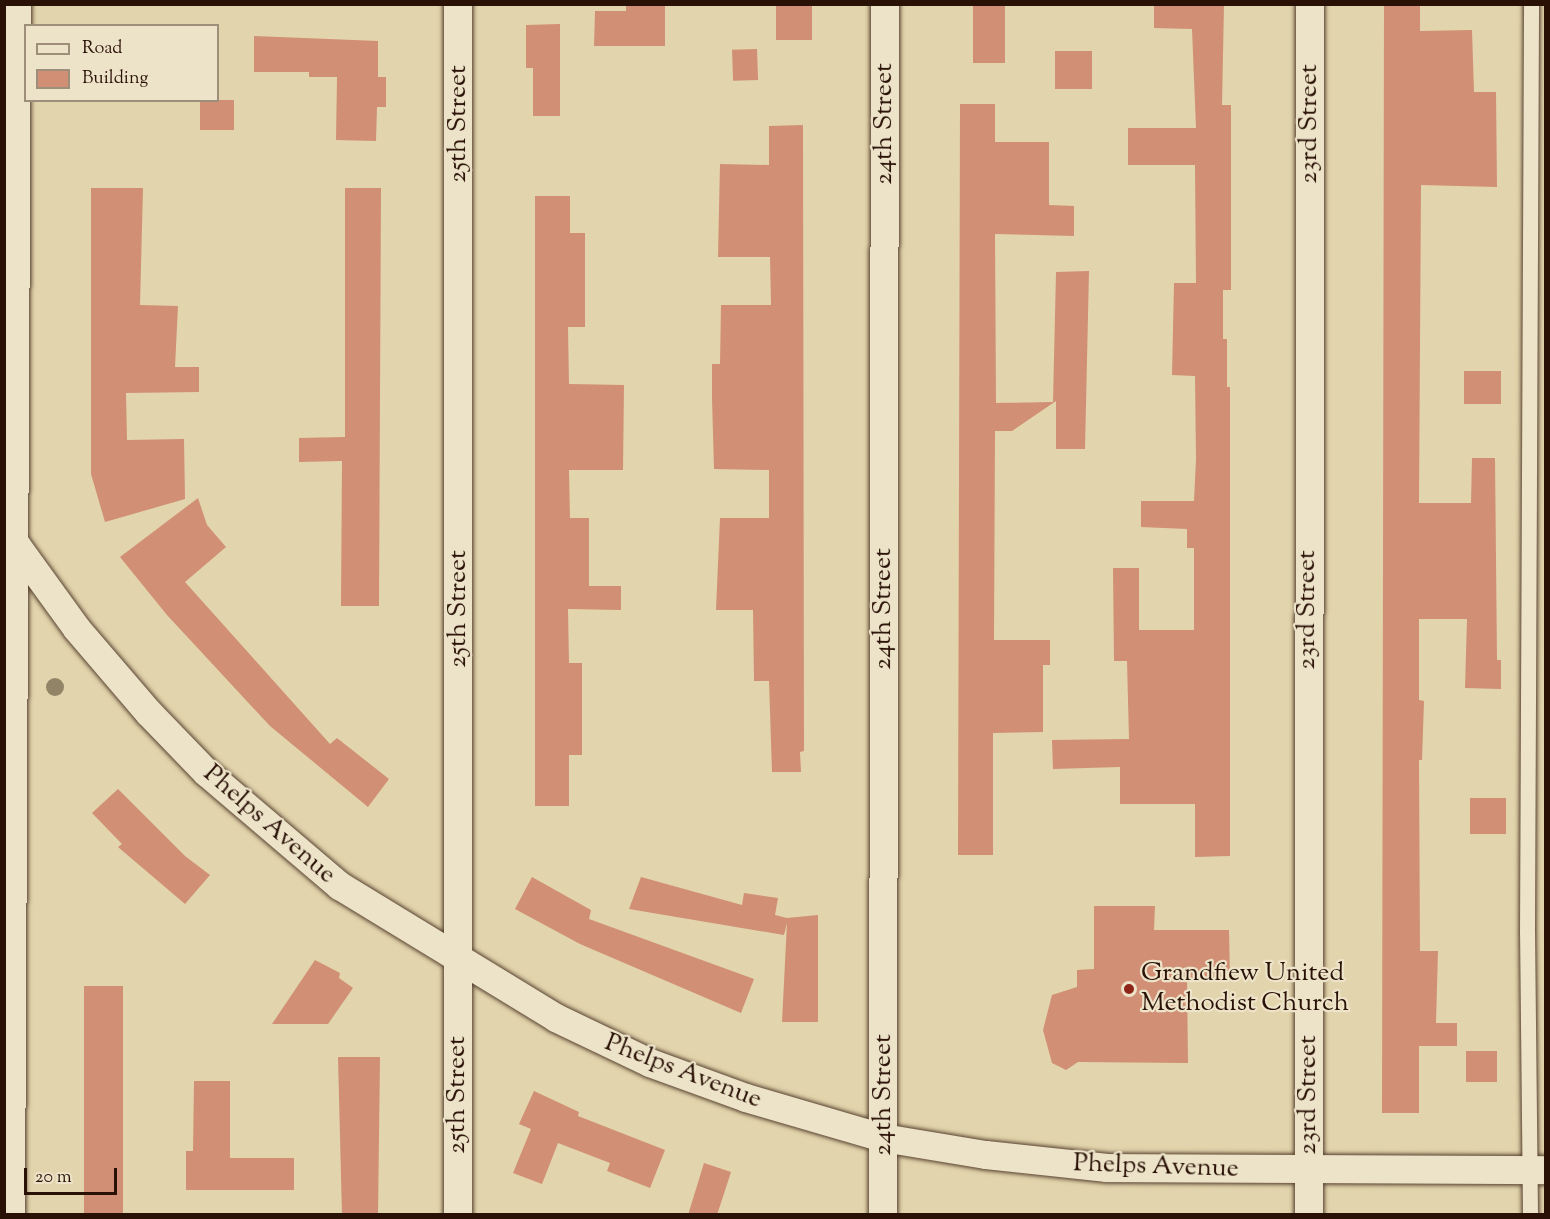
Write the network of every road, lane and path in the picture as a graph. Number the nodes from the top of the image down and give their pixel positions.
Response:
1 (16, 4) edge
2 (458, 4) edge
3 (885, 4) edge
4 (1310, 4) edge
5 (1531, 4) edge
6 (11, 546) edge
7 (458, 958) junction
8 (883, 1138) junction
9 (1538, 1170) edge
10 (1309, 1171) junction
11 (11, 1215) edge
12 (458, 1215) edge
13 (883, 1215) edge
14 (1309, 1215) edge
15 (1530, 1215) edge

1 - 6 street
2 - 7 street, 25th Street
3 - 8 street, 24th Street
4 - 10 street, 23rd Street
5 - 9 lane
6 - 7 street, Phelps Avenue
6 - 11 street
7 - 8 street, Phelps Avenue
7 - 12 street, 25th Street
8 - 10 street, Phelps Avenue
8 - 13 street, 24th Street
9 - 10 street, Phelps Avenue
9 - 15 lane
10 - 14 street, 23rd Street

